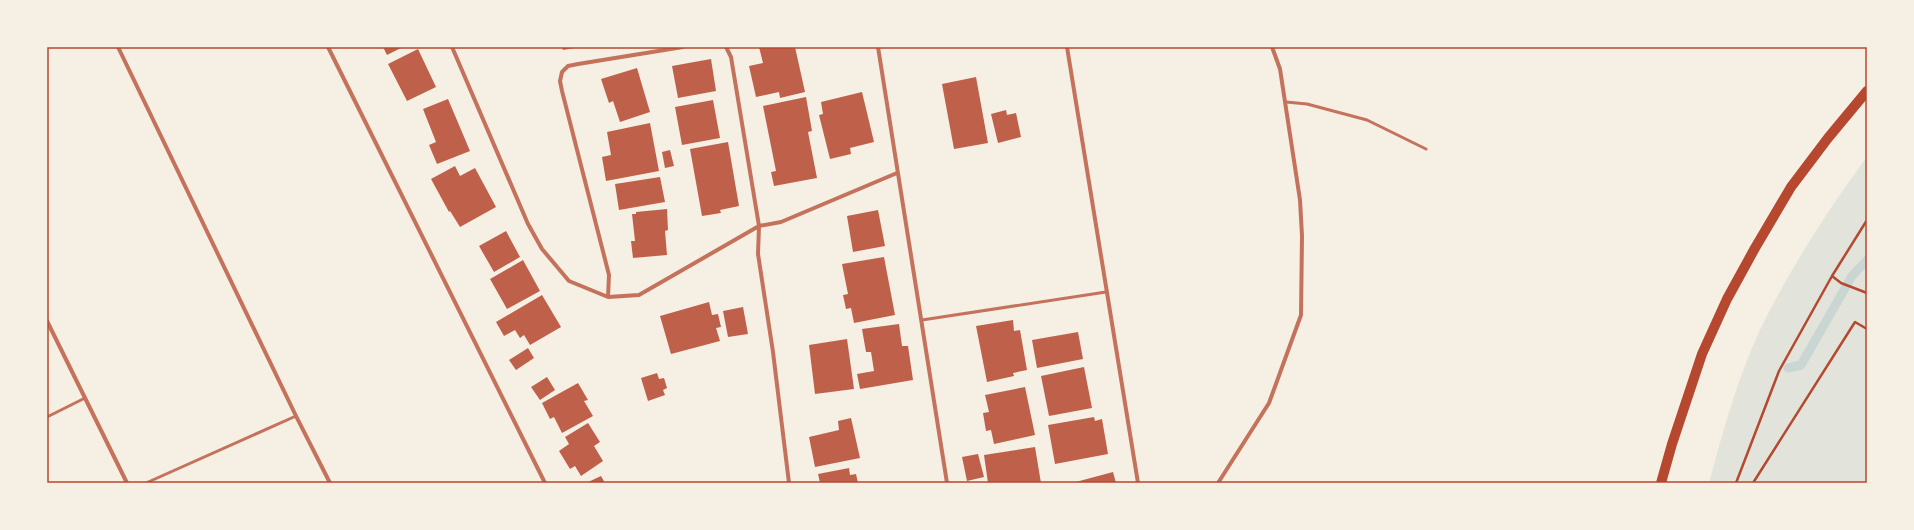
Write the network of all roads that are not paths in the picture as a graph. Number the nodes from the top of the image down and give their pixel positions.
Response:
1 (118, 47) edge
2 (328, 47) edge
3 (452, 47) edge
4 (683, 47) edge
5 (726, 47) edge
6 (878, 47) edge
7 (1067, 47) edge
8 (1272, 47) edge
9 (1867, 91) edge
10 (1286, 102) junction
11 (1426, 149) dead end
12 (897, 173) junction
13 (759, 226) junction
14 (1106, 292) junction
15 (608, 297) junction
16 (922, 320) junction
17 (47, 321) edge
18 (85, 398) junction
19 (296, 416) junction
20 (47, 417) edge
21 (127, 483) edge
22 (146, 483) edge
23 (330, 483) edge
24 (545, 483) edge
25 (789, 483) edge
26 (948, 483) edge
27 (1138, 483) edge
28 (1218, 483) edge
29 (1661, 483) edge

1 - 19 street
2 - 24 street
3 - 15 street
4 - 15 street
5 - 13 street
6 - 12 street
7 - 14 street
8 - 10 street
9 - 29 main road
10 - 11 lane
10 - 28 street
12 - 13 street
12 - 16 street
13 - 15 street
13 - 25 street
14 - 16 lane
14 - 27 street
16 - 26 street
17 - 18 street
18 - 20 lane
18 - 21 street
19 - 22 lane
19 - 23 street

